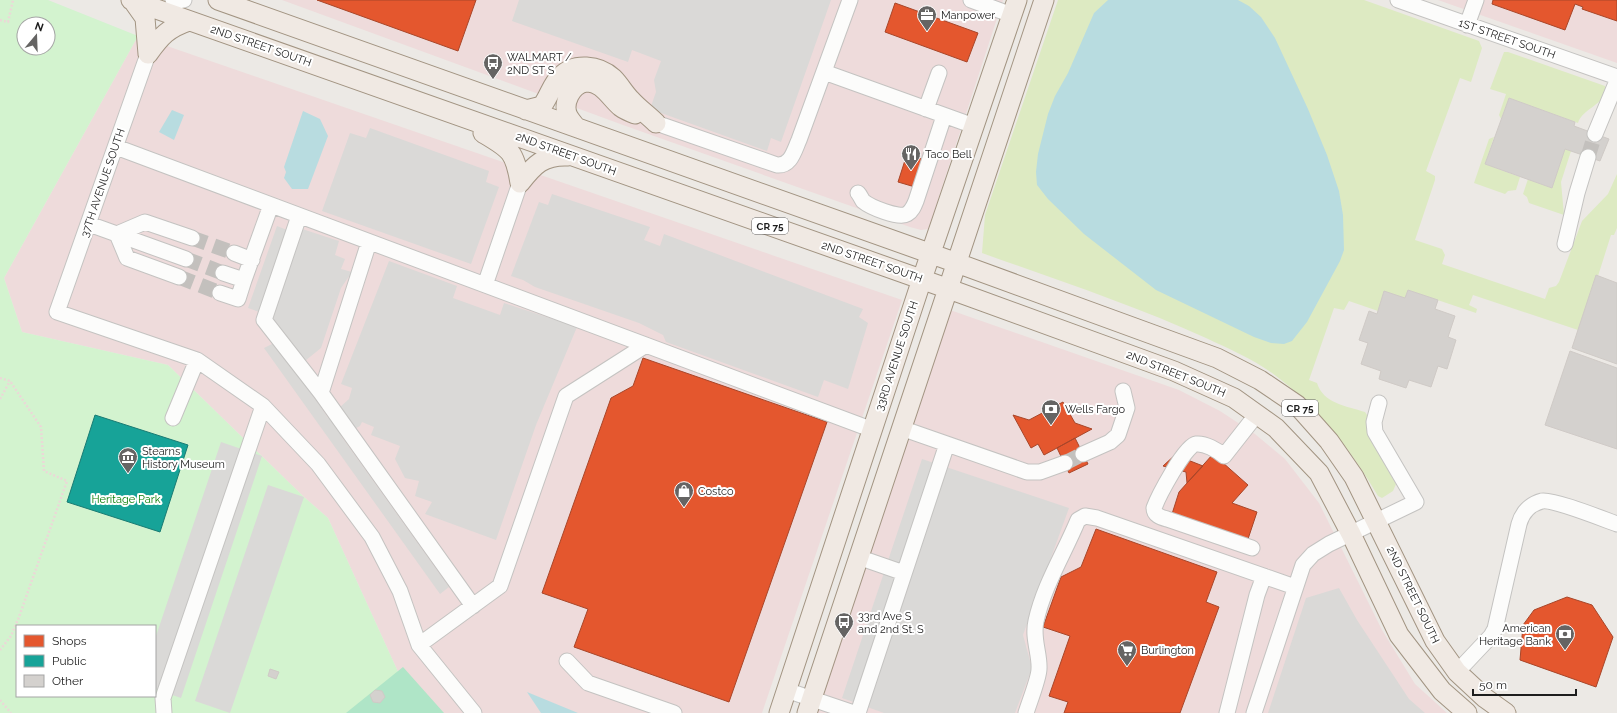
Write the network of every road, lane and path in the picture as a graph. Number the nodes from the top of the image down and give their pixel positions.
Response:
1 (13, 0) edge
2 (132, 0) edge
3 (173, 0) edge
4 (184, 0) edge
5 (218, 0) edge
6 (850, 0) edge
7 (971, 0) edge
8 (1044, 0) edge
9 (1398, 0) edge
10 (1476, 0) edge
11 (1014, 7) edge
12 (0, 20) edge
13 (189, 21) junction
14 (1467, 25) junction
15 (148, 54) junction
16 (824, 72) junction
17 (939, 73) dead end
18 (1617, 77) edge
19 (1617, 81) edge
20 (926, 109) junction
21 (526, 110) junction
22 (451, 113) junction
23 (944, 116) junction
24 (656, 123) junction
25 (974, 126) junction
26 (576, 127) junction
27 (1595, 134) tunnel mouth
28 (116, 148) junction
29 (571, 156) junction
30 (1588, 157) tunnel mouth
31 (520, 183) junction
32 (858, 193) dead end
33 (271, 205) junction
34 (299, 216) junction
35 (89, 224) junction
36 (117, 234) junction
37 (192, 238) tunnel mouth
38 (369, 242) junction
39 (1565, 244) dead end
40 (234, 253) tunnel mouth
41 (931, 254) junction
42 (186, 259) tunnel mouth
43 (252, 260) junction
44 (957, 263) junction
45 (224, 273) tunnel mouth
46 (179, 277) tunnel mouth
47 (244, 280) junction
48 (922, 280) junction
49 (485, 285) junction
50 (949, 289) junction
51 (220, 293) tunnel mouth
52 (646, 345) junction
53 (197, 360) junction
54 (0, 378) edge
55 (10, 381) junction
56 (1123, 391) dead end
57 (321, 393) junction
58 (0, 399) edge
59 (1378, 404) dead end
60 (263, 406) junction
61 (1257, 414) junction
62 (173, 418) dead end
63 (901, 428) junction
64 (873, 430) junction
65 (947, 444) junction
66 (1083, 454) tunnel mouth
67 (1065, 463) tunnel mouth
68 (1376, 520) junction
69 (1617, 524) edge
70 (1351, 534) junction
71 (1252, 548) dead end
72 (858, 557) junction
73 (904, 573) junction
74 (1264, 576) junction
75 (1295, 587) junction
76 (473, 606) junction
77 (419, 645) junction
78 (0, 650) edge
79 (567, 661) dead end
80 (1457, 672) junction
81 (786, 690) junction
82 (0, 700) edge
83 (809, 706) edge
84 (836, 710) edge
85 (11, 713) edge
86 (164, 713) edge
87 (474, 713) edge
88 (674, 713) edge
89 (779, 713) edge
90 (854, 713) edge
91 (858, 713) edge
92 (1026, 713) edge
93 (1227, 713) edge
94 (1254, 713) edge
95 (1467, 713) edge
96 (1506, 713) edge

1 - 12 path
2 - 13 main road, 2ND STREET SOUTH / CR 75
2 - 15 main road
3 - 4 street
5 - 21 main road, 2ND STREET SOUTH / CR 75
6 - 16 street
7 - 11 street
8 - 44 main road
9 - 14 street, 1ST STREET SOUTH
10 - 14 street
11 - 25 main road, 33RD AVENUE SOUTH
13 - 15 main road
13 - 22 main road, 2ND STREET SOUTH / CR 75
14 - 18 street, 1ST STREET SOUTH
15 - 28 street, 37TH AVENUE SOUTH
16 - 20 street
16 - 24 street
17 - 20 street
19 - 27 street
20 - 23 street
21 - 24 main road
21 - 26 main road, 2ND STREET SOUTH / CR 75
22 - 29 main road, 2ND STREET SOUTH / CR 75
22 - 31 main road
23 - 25 street
23 - 32 street
24 - 26 main road
25 - 41 main road, 33RD AVENUE SOUTH
26 - 41 main road, 2ND STREET SOUTH / CR 75
28 - 33 street
28 - 35 street, 37TH AVENUE SOUTH
29 - 31 main road
29 - 48 main road, 2ND STREET SOUTH / CR 75
30 - 39 street
31 - 49 street
33 - 34 street
33 - 43 street
34 - 38 street
34 - 57 street
35 - 36 street
35 - 53 street, 37TH AVENUE SOUTH
36 - 37 street
36 - 42 street
36 - 46 street
38 - 49 street
38 - 57 street
40 - 43 street
41 - 44 main road, 2ND STREET SOUTH / CR 75
41 - 48 main road, 33RD AVENUE SOUTH
43 - 47 street
44 - 50 main road
44 - 68 main road, 2ND STREET SOUTH / CR 75
45 - 47 street
47 - 51 street
48 - 50 main road, 2ND STREET SOUTH / CR 75
48 - 64 main road, 33RD AVENUE SOUTH
49 - 52 street
50 - 61 main road, 2ND STREET SOUTH / CR 75
50 - 63 main road
52 - 64 street
52 - 76 street
53 - 60 street
53 - 62 street
54 - 55 path
55 - 58 path
55 - 78 path
56 - 66 street
57 - 76 street
59 - 68 street
60 - 77 street
60 - 86 street
61 - 70 main road, 2ND STREET SOUTH / CR 75
61 - 71 street
63 - 65 street
63 - 72 main road
64 - 81 main road, 33RD AVENUE SOUTH
65 - 67 street
65 - 73 street
68 - 70 street
68 - 80 main road, 2ND STREET SOUTH / CR 75
69 - 80 street
70 - 75 street
70 - 95 main road, 2ND STREET SOUTH / CR 75
72 - 73 street
72 - 83 main road
73 - 91 street
74 - 75 street
74 - 92 street
74 - 93 street
75 - 94 street
76 - 77 street
77 - 87 street
79 - 88 street
80 - 96 main road, 2ND STREET SOUTH / CR 75
81 - 83 street
81 - 89 main road, 33RD AVENUE SOUTH
82 - 85 path
83 - 84 street
84 - 90 street

